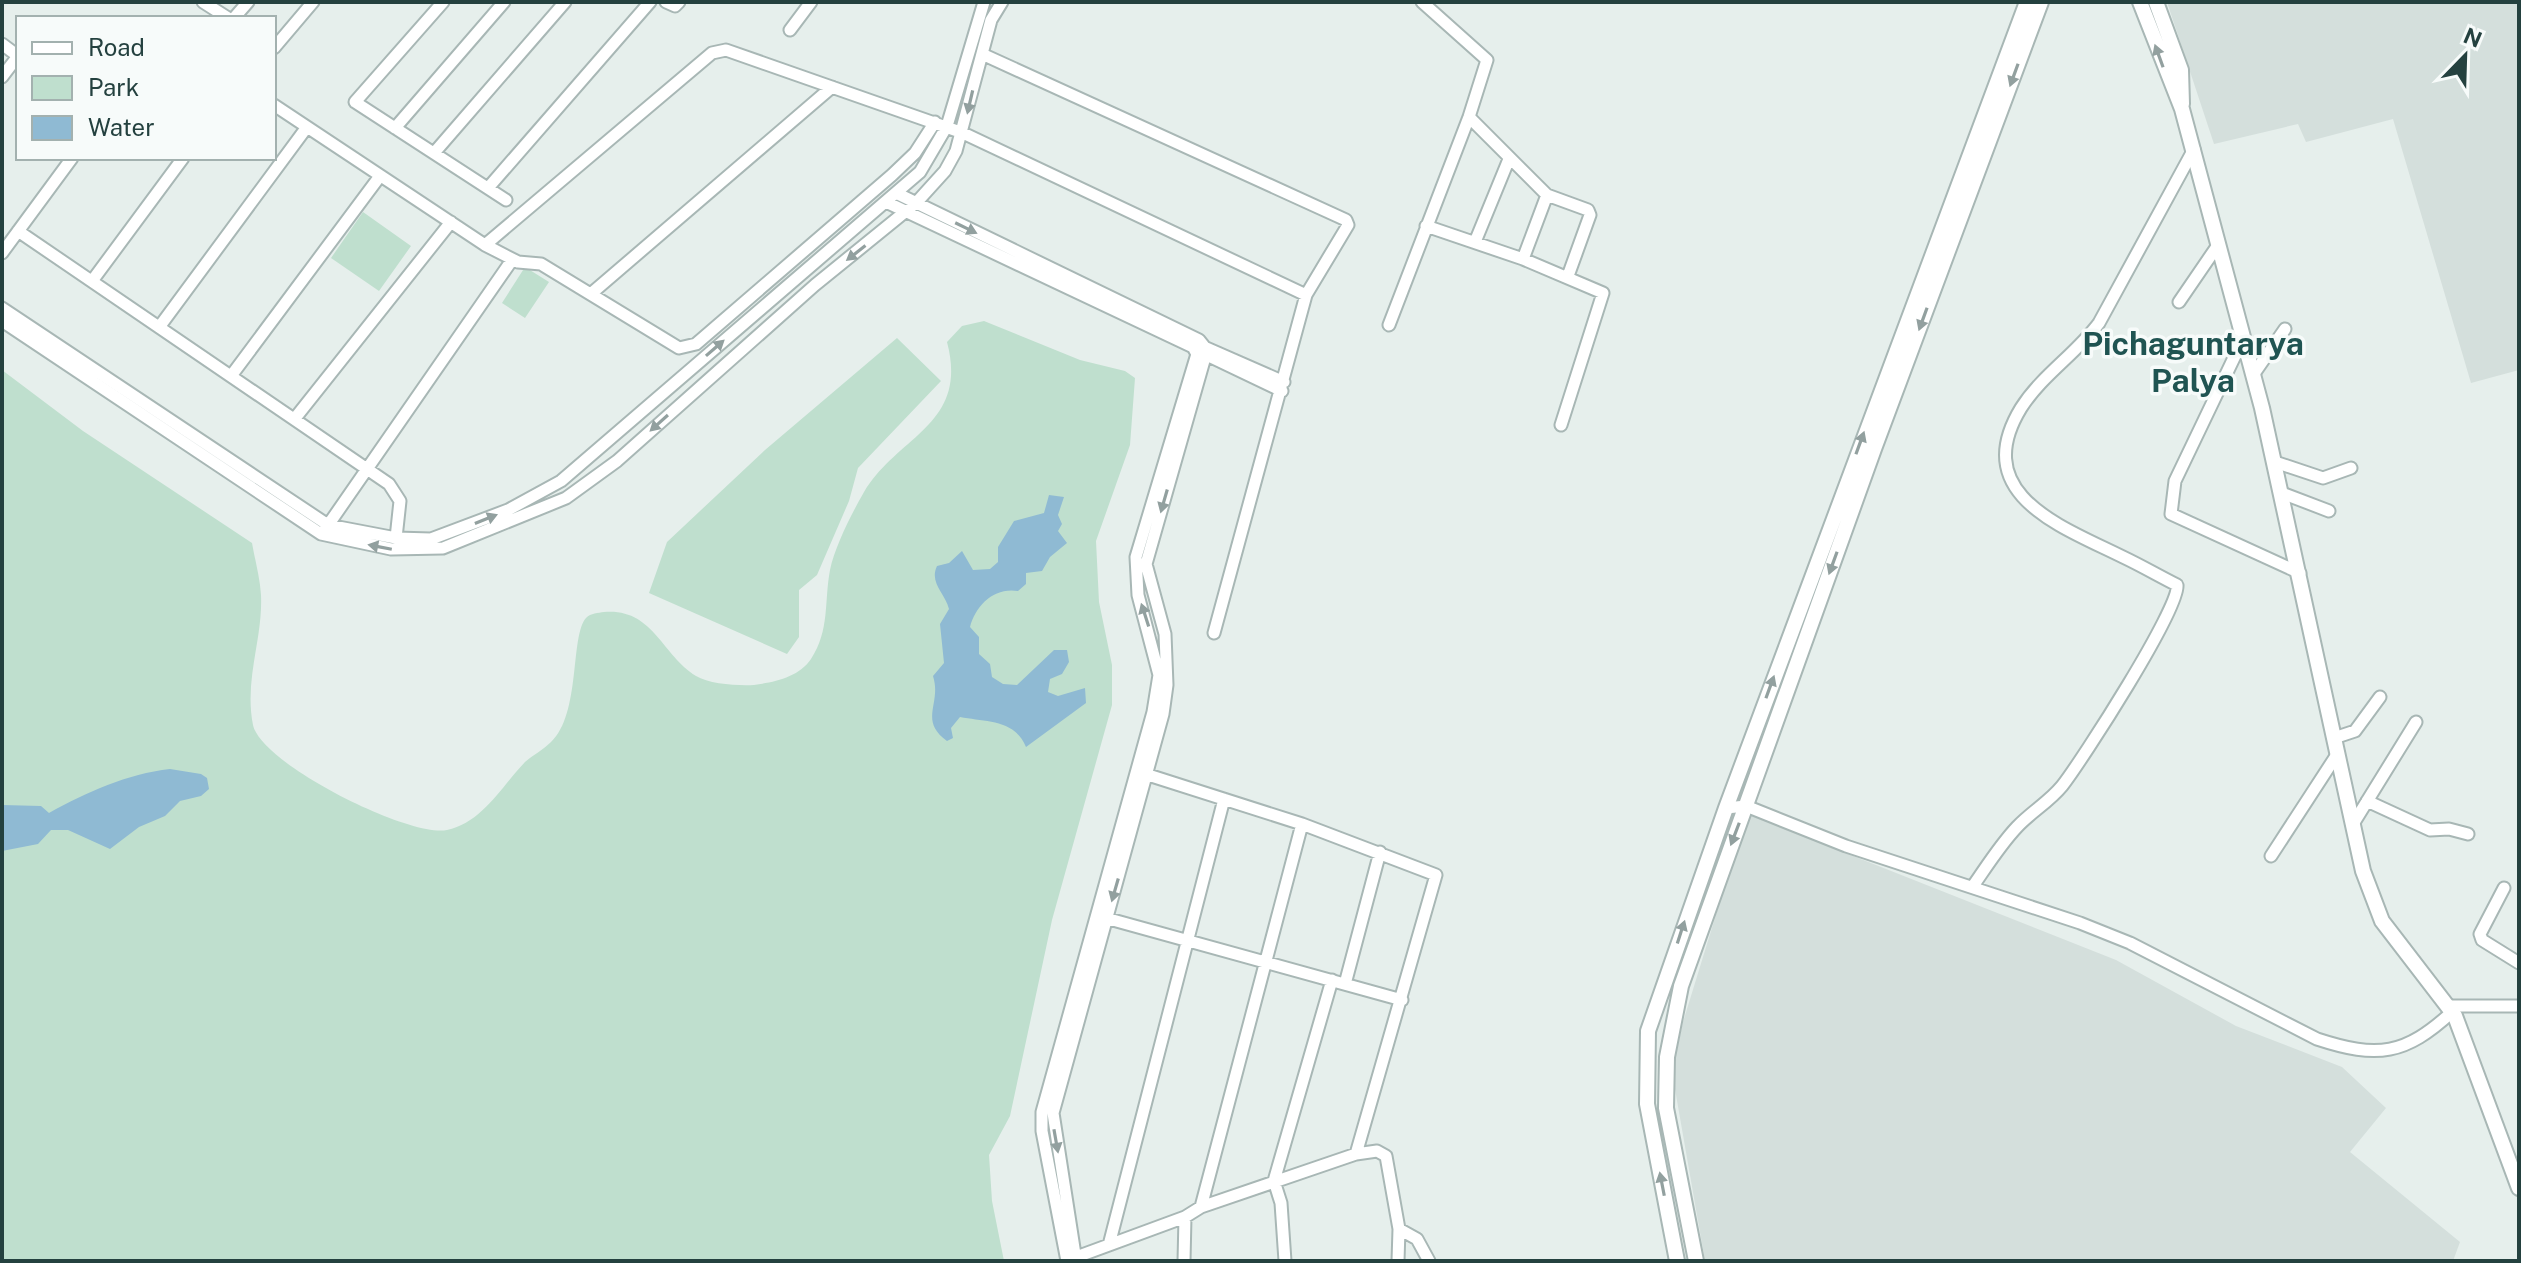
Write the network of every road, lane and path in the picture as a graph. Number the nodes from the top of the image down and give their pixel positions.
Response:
1 (203, 2) edge
2 (313, 2) edge
3 (443, 2) edge
4 (504, 2) edge
5 (565, 2) edge
6 (650, 2) edge
7 (666, 2) edge
8 (679, 2) edge
9 (811, 2) edge
10 (984, 2) edge
11 (1002, 2) edge
12 (1422, 2) edge
13 (2027, 2) edge
14 (2041, 2) edge
15 (2140, 2) edge
16 (2156, 2) edge
17 (225, 16) edge
18 (790, 30) dead end
19 (276, 46) edge
20 (276, 49) edge
21 (982, 54) junction
22 (287, 56) dead end
23 (16, 59) edge
24 (2, 77) edge
25 (832, 87) junction
26 (276, 106) edge
27 (2182, 109) junction
28 (1469, 117) junction
29 (935, 122) junction
30 (947, 126) junction
31 (307, 127) junction
32 (395, 128) junction
33 (963, 133) junction
34 (2194, 149) junction
35 (434, 153) junction
36 (1509, 159) junction
37 (71, 160) edge
38 (182, 160) edge
39 (380, 176) junction
40 (488, 188) junction
41 (896, 193) junction
42 (1547, 195) junction
43 (506, 200) dead end
44 (886, 202) junction
45 (916, 203) junction
46 (905, 213) junction
47 (451, 222) junction
48 (1426, 226) junction
49 (18, 231) junction
50 (1475, 242) junction
51 (485, 245) junction
52 (2218, 245) junction
53 (2, 253) edge
54 (1523, 259) junction
55 (512, 260) junction
56 (1568, 276) junction
57 (92, 281) junction
58 (593, 292) junction
59 (1306, 295) junction
60 (2179, 302) dead end
61 (2, 308) edge
62 (2, 321) edge
63 (1389, 325) dead end
64 (160, 326) junction
65 (2285, 329) dead end
66 (2243, 339) junction
67 (1200, 350) junction
68 (2253, 375) junction
69 (231, 376) junction
70 (1283, 386) junction
71 (669, 388) junction
72 (683, 402) junction
73 (296, 417) junction
74 (1561, 425) dead end
75 (2275, 462) junction
76 (367, 467) junction
77 (2351, 468) dead end
78 (2282, 493) junction
79 (2329, 511) dead end
80 (324, 530) junction
81 (396, 538) junction
82 (2300, 573) junction
83 (1214, 633) dead end
84 (2380, 697) dead end
85 (2416, 722) dead end
86 (2336, 746) junction
87 (1143, 773) junction
88 (1224, 799) junction
89 (2367, 801) junction
90 (1746, 806) junction
91 (1726, 808) junction
92 (1302, 824) junction
93 (2353, 824) junction
94 (2468, 834) dead end
95 (1380, 852) junction
96 (2271, 856) dead end
97 (1973, 886) junction
98 (2504, 888) dead end
99 (1102, 917) junction
100 (1187, 941) junction
101 (1267, 960) junction
102 (2519, 963) edge
103 (1332, 980) junction
104 (1345, 984) junction
105 (1402, 1000) junction
106 (2519, 1006) edge
107 (2450, 1009) junction
108 (1356, 1154) junction
109 (1274, 1181) junction
110 (2518, 1184) edge
111 (1201, 1207) junction
112 (1185, 1217) junction
113 (1399, 1229) junction
114 (1109, 1245) junction
115 (1071, 1260) edge
116 (1184, 1261) edge
117 (1285, 1261) edge
118 (1398, 1261) edge
119 (1429, 1261) edge
120 (1677, 1261) edge
121 (1696, 1261) edge

1 - 17 street
2 - 19 street
3 - 32 street
4 - 32 street
5 - 35 street
6 - 40 street
7 - 8 street
9 - 18 street
10 - 30 street
11 - 21 street
12 - 28 street
91 -> 13 street
14 -> 90 street
27 -> 15 street
16 - 27 street
20 - 22 street
21 -> 33 street
21 - 59 street
23 - 24 street
25 - 29 street
25 - 51 street
25 - 58 street
26 - 31 street
27 - 34 street
28 - 36 street
28 - 48 street
29 - 30 street
29 - 58 street
30 - 33 street
30 - 41 street
31 - 39 street
31 - 64 street
32 - 35 street
33 - 45 street
33 - 59 street
34 - 52 street
34 - 97 street
35 - 40 street
36 - 42 street
36 - 50 street
37 - 49 street
38 - 57 street
39 - 47 street
39 - 69 street
40 - 43 street
41 - 44 street
41 - 45 street
42 - 54 street
42 - 56 street
44 - 46 street
71 -> 44 street
45 - 46 street
45 -> 67 street
46 - 67 street
46 -> 72 street
47 - 51 street
47 - 73 street
48 - 50 street
48 - 63 street
49 - 53 street
49 - 57 street
50 - 54 street
51 - 55 street
52 - 60 street
52 - 66 street
54 - 56 street
55 - 58 street
55 - 76 street
56 - 74 street
57 - 64 street
59 - 70 street
61 - 80 street
62 - 80 street
64 - 69 street
65 - 68 street
66 - 68 street
66 - 82 street
67 - 70 street
67 - 87 street
68 - 75 street
69 - 73 street
70 - 83 street
71 - 72 street
81 -> 71 street
72 -> 80 street
73 - 76 street
75 - 77 street
75 - 78 street
76 - 80 street
76 - 81 street
78 - 79 street
78 - 82 street
80 - 81 street
82 - 86 street
84 - 86 street
85 - 89 street
86 - 93 street
86 - 96 street
87 - 88 street
87 - 99 street
88 - 92 street
88 - 100 street
89 - 93 street
89 - 94 street
90 - 91 street
90 - 97 street
90 -> 121 street
120 -> 91 street
92 - 95 street
92 - 101 street
93 - 107 street
95 - 104 street
95 - 105 street
97 - 107 street
98 - 102 street
99 - 100 street
99 - 115 street
100 - 101 street
100 - 114 street
101 - 103 street
101 - 111 street
103 - 104 street
103 - 109 street
104 - 105 street
105 - 108 street
106 - 107 street
107 - 110 street
108 - 109 street
108 - 113 street
109 - 111 street
109 - 117 street
111 - 112 street
112 - 114 street
112 - 116 street
113 - 118 street
113 - 119 street
114 - 115 street

